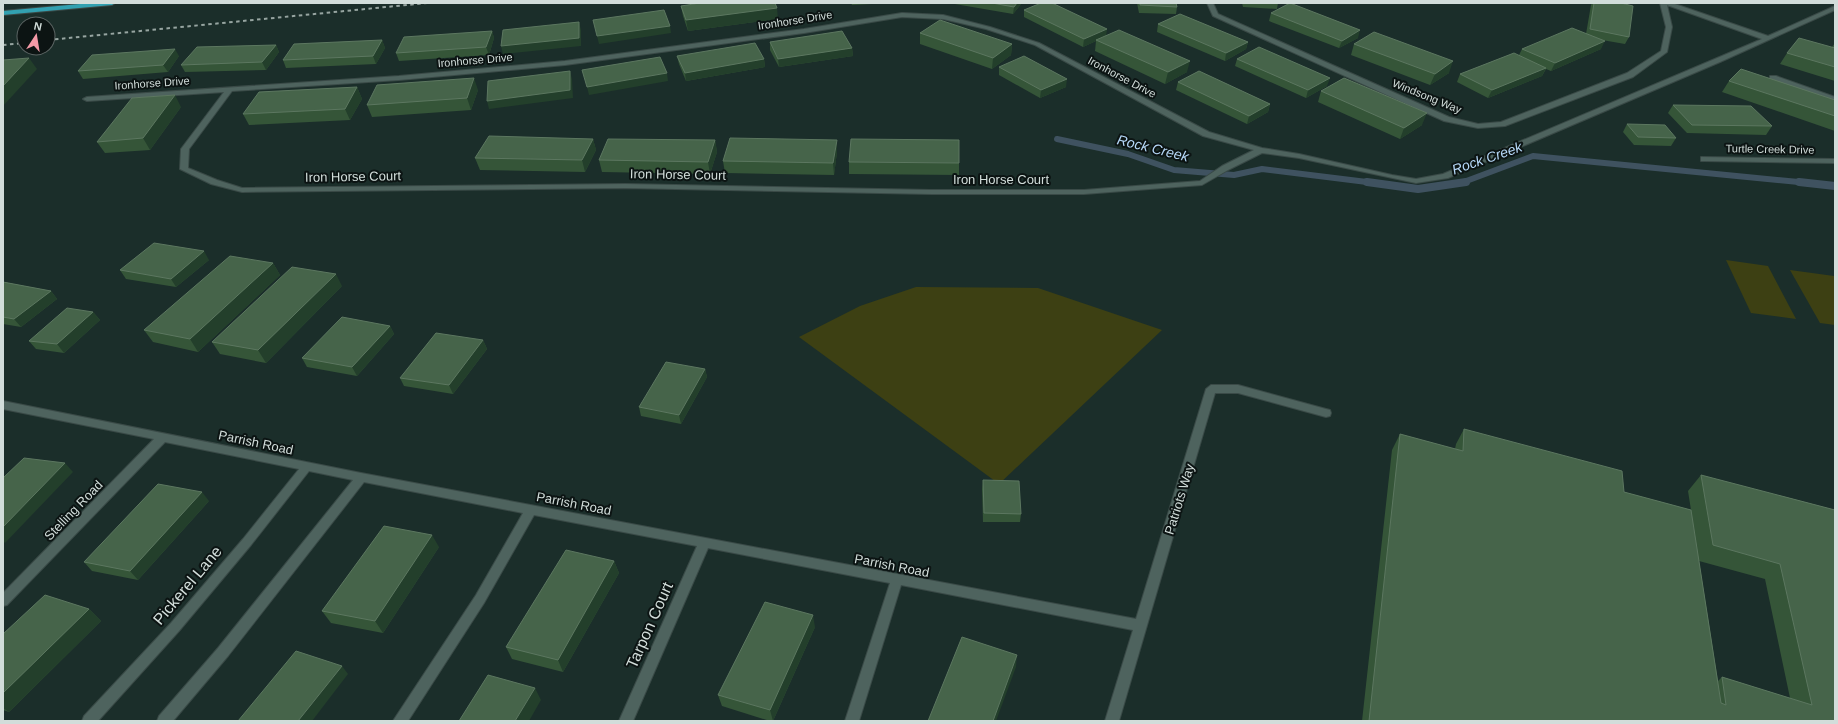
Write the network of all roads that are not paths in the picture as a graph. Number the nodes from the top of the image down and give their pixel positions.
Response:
1 (112, 3) edge
2 (1210, 3) edge
3 (1665, 3) edge
4 (1835, 8) edge
5 (3, 13) edge
6 (1767, 38) junction
7 (1773, 78) edge
8 (230, 89) junction
9 (87, 99) dead end
10 (1835, 99) edge
11 (1261, 150) junction
12 (1704, 159) dead end
13 (1835, 161) edge
14 (4, 406) edge
15 (1326, 413) dead end
16 (163, 437) junction
17 (307, 466) junction
18 (361, 477) junction
19 (532, 509) junction
20 (704, 543) junction
21 (897, 580) junction
22 (3, 601) edge
23 (1141, 626) junction
24 (89, 721) edge
25 (164, 721) edge
26 (400, 721) edge
27 (626, 721) edge
28 (852, 721) edge
29 (1112, 721) edge

1 - 5 main road
2 - 3 street, Windsong Way
3 - 6 street, Windsong Way
4 - 6 street
6 - 11 street, Ironhorse Drive
7 - 10 street
8 - 9 street, Ironhorse Drive
8 - 11 street, Ironhorse Drive
8 - 11 street, Iron Horse Court
12 - 13 street, Turtle Creek Drive
14 - 16 street, Parrish Road
15 - 23 street, Patriots Way
16 - 17 street, Parrish Road
16 - 22 street, Stelling Road
17 - 18 street, Parrish Road
17 - 24 street, Pickerel Lane
18 - 19 street, Parrish Road
18 - 25 street
19 - 20 street, Parrish Road
19 - 26 street
20 - 21 street, Parrish Road
20 - 27 street, Tarpon Court
21 - 23 street, Parrish Road
21 - 28 street
23 - 29 street, Patriots Way

